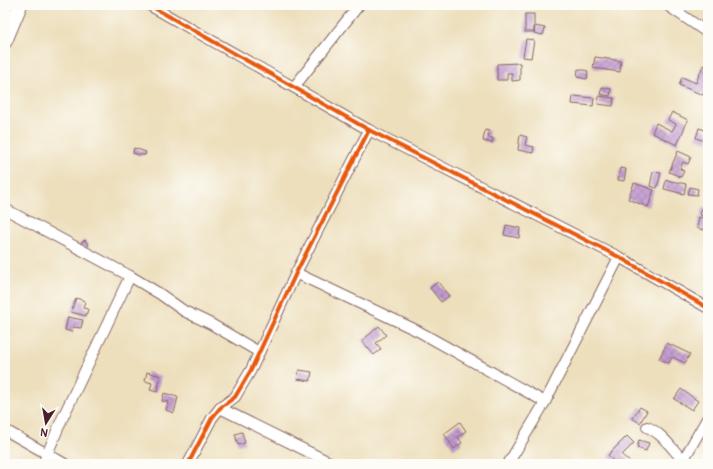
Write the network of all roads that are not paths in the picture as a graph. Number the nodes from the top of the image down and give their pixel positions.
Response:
1 (20, 5) edge
2 (149, 5) edge
3 (359, 5) edge
4 (667, 5) edge
5 (708, 33) edge
6 (5, 41) edge
7 (294, 87) junction
8 (370, 130) junction
9 (5, 209) edge
10 (619, 257) junction
11 (296, 273) junction
12 (130, 276) junction
13 (708, 308) edge
14 (259, 352) junction
15 (545, 402) junction
16 (220, 408) junction
17 (708, 416) edge
18 (647, 427) dead end
19 (5, 430) edge
20 (45, 459) edge
21 (682, 462) edge
22 (64, 464) edge
23 (188, 464) edge
24 (333, 464) edge
25 (508, 464) edge

1 - 6 street
2 - 7 street
3 - 7 street
4 - 5 street
7 - 8 street
8 - 10 street
8 - 11 street
9 - 12 street
10 - 13 street
10 - 15 street
11 - 14 street
11 - 15 street
12 - 14 street
12 - 20 street
14 - 16 street
15 - 25 street
16 - 23 street
16 - 24 street
17 - 21 street
18 - 21 street
19 - 20 street
20 - 22 street

